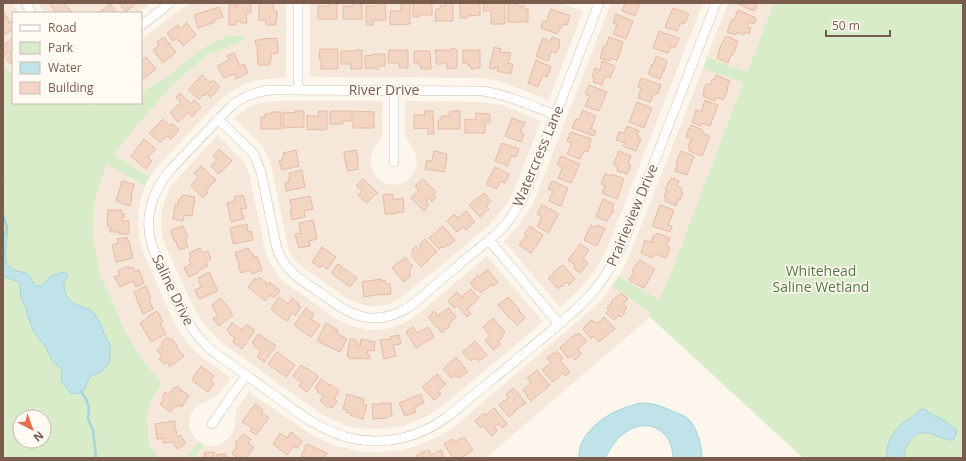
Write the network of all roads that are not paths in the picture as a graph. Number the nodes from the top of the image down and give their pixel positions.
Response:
1 (26, 3) edge
2 (170, 3) edge
3 (298, 3) edge
4 (716, 3) edge
5 (597, 4) edge
6 (30, 12) edge
7 (142, 25) edge
8 (298, 90) junction
9 (394, 90) junction
10 (555, 115) junction
11 (218, 119) junction
12 (394, 162) dead end
13 (488, 240) junction
14 (559, 324) junction
15 (246, 375) junction
16 (212, 424) dead end
17 (384, 441) joint

1 - 6 street
2 - 7 street
3 - 8 street
4 - 14 street, Prairieview Drive
5 - 10 street, Watercress Lane
8 - 9 street, River Drive
8 - 11 street, River Drive
9 - 10 street, River Drive
9 - 12 street
10 - 13 street, Watercress Lane
11 - 13 street, Watercress Lane
11 - 15 street, Saline Drive
13 - 14 street
14 - 17 street, Prairieview Drive
15 - 16 street
15 - 17 street, Saline Drive

